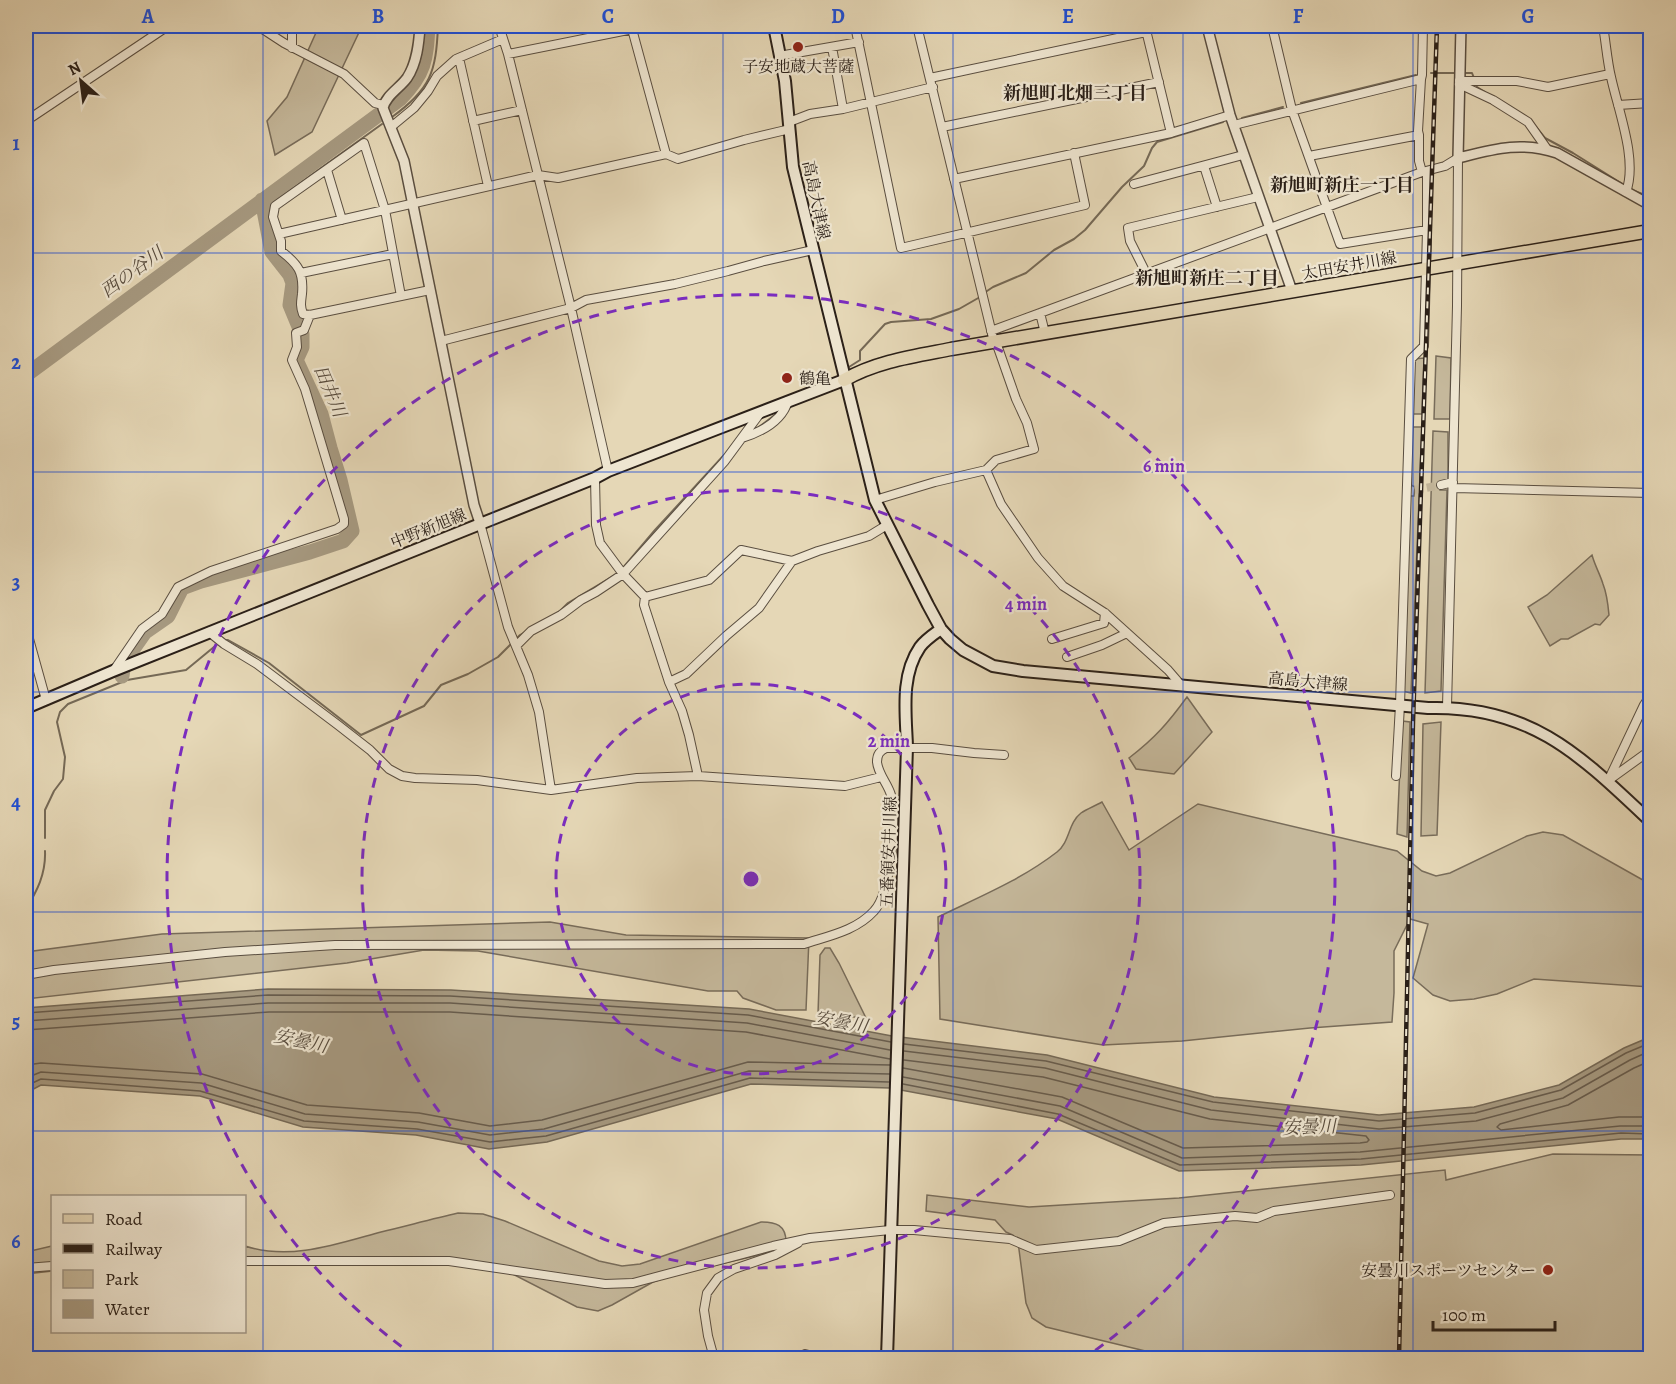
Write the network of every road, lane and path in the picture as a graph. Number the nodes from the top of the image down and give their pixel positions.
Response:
1 (168, 26) edge
2 (258, 26) edge
3 (292, 26) edge
4 (420, 26) edge
5 (499, 26) edge
6 (648, 26) edge
7 (774, 26) edge
8 (855, 26) edge
9 (934, 26) edge
10 (1206, 26) edge
11 (1291, 26) edge
12 (1423, 26) edge
13 (1461, 26) edge
14 (1603, 26) edge
15 (918, 27) edge
16 (1272, 28) edge
17 (632, 29) junction
18 (1146, 29) edge
19 (503, 39) junction
20 (859, 42) junction
21 (832, 47) junction
22 (292, 48) junction
23 (508, 54) junction
24 (779, 56) junction
25 (459, 58) junction
26 (1610, 74) junction
27 (930, 78) junction
28 (1420, 79) junction
29 (1159, 82) junction
30 (1459, 82) junction
31 (933, 87) junction
32 (871, 103) junction
33 (1650, 103) edge
34 (383, 105) junction
35 (1618, 105) junction
36 (843, 109) junction
37 (522, 110) junction
38 (1292, 110) junction
39 (1232, 120) junction
40 (26, 121) edge
41 (473, 121) junction
42 (790, 126) junction
43 (391, 127) junction
44 (942, 127) junction
45 (1171, 133) junction
46 (1419, 135) junction
47 (1547, 149) junction
48 (666, 153) junction
49 (1074, 153) junction
50 (1243, 156) junction
51 (1309, 156) junction
52 (1458, 158) junction
53 (1204, 166) junction
54 (327, 170) junction
55 (1424, 172) junction
56 (538, 175) junction
57 (954, 179) junction
58 (1134, 184) dead end
59 (488, 186) junction
60 (1626, 192) junction
61 (1258, 197) junction
62 (412, 204) junction
63 (1650, 205) edge
64 (1217, 207) junction
65 (1326, 207) junction
66 (385, 210) junction
67 (342, 220) junction
68 (1269, 227) junction
69 (1427, 230) junction
70 (1650, 231) edge
71 (967, 233) junction
72 (279, 234) junction
73 (813, 250) junction
74 (393, 254) junction
75 (1457, 263) junction
76 (1427, 268) junction
77 (301, 273) junction
78 (1146, 273) junction
79 (430, 290) junction
80 (1292, 291) junction
81 (401, 296) junction
82 (571, 308) junction
83 (1040, 313) junction
84 (310, 315) junction
85 (1046, 333) junction
86 (994, 338) junction
87 (441, 341) junction
88 (844, 380) junction
89 (788, 401) junction
90 (761, 411) junction
91 (741, 439) junction
92 (986, 470) junction
93 (608, 471) junction
94 (595, 478) junction
95 (1441, 485) tunnel mouth
96 (1454, 485) junction
97 (1650, 493) edge
98 (875, 501) junction
99 (480, 523) junction
100 (887, 525) junction
101 (792, 561) junction
102 (623, 574) junction
103 (645, 597) junction
104 (1105, 613) junction
105 (26, 628) edge
106 (941, 629) junction
107 (209, 632) junction
108 (1127, 633) junction
109 (1052, 639) dead end
110 (516, 646) junction
111 (1067, 657) dead end
112 (113, 671) junction
113 (669, 682) junction
114 (1181, 685) junction
115 (1650, 696) edge
116 (46, 700) junction
117 (1400, 705) junction
118 (1447, 707) junction
119 (26, 708) edge
120 (907, 747) junction
121 (1650, 752) edge
122 (1004, 755) dead end
123 (698, 776) junction
124 (1396, 776) dead end
125 (881, 777) junction
126 (1608, 781) junction
127 (551, 790) junction
128 (1650, 821) edge
129 (26, 975) edge
130 (1390, 1195) dead end
131 (890, 1225) junction
132 (802, 1239) junction
133 (246, 1261) edge
134 (51, 1266) edge
135 (26, 1268) edge
136 (714, 1359) edge
137 (804, 1359) edge
138 (820, 1359) edge
139 (887, 1359) edge

1 - 40 street
2 - 22 street
3 - 22 street
4 - 34 street
5 - 19 street
6 - 17 street
7 - 24 main road, 高島大津線
8 - 20 street
9 - 15 street
10 - 39 street
11 - 16 street
12 - 28 street
13 - 30 street
14 - 26 street
15 - 27 street
16 - 38 street
17 - 23 street
17 - 48 street
18 - 27 street
18 - 29 street
19 - 23 street
19 - 25 street
20 - 21 street
20 - 32 street
21 - 24 street
21 - 36 street
22 - 34 street
23 - 37 street
24 - 42 main road, 高島大津線
25 - 41 street
25 - 43 street
26 - 30 street
26 - 35 street
27 - 31 street
28 - 38 street
28 - 46 street
29 - 44 street
29 - 45 street
30 - 47 street
30 - 52 street
31 - 32 street
31 - 44 street
32 - 36 street
32 - 71 street
33 - 35 street
34 - 43 street
35 - 60 street
36 - 42 street
37 - 41 street
37 - 56 street
38 - 39 street
38 - 51 street
39 - 45 street
39 - 50 street
41 - 59 street
42 - 48 street
42 - 73 main road, 高島大津線
43 - 62 street
44 - 57 street
45 - 49 street
46 - 51 street
46 - 55 street
47 - 52 street
47 - 60 street
48 - 56 street
49 - 57 street
49 - 71 street
50 - 53 street
50 - 61 street
51 - 65 street
52 - 55 street
52 - 75 street
53 - 58 street
53 - 64 street
54 - 66 street
54 - 67 street
54 - 72 street
55 - 65 street
55 - 69 street
56 - 59 street
56 - 82 street
57 - 71 street
59 - 62 street
60 - 63 street
61 - 64 street
61 - 68 street
62 - 66 street
62 - 79 street
64 - 78 street
65 - 68 street
65 - 69 street
66 - 67 street
66 - 74 street
67 - 72 street
68 - 78 street
68 - 80 street
69 - 76 street
70 - 75 main road, 太田安井川線
71 - 86 street
72 - 77 street
73 - 82 street
73 - 88 main road, 高島大津線
74 - 77 street
74 - 81 street
75 - 76 main road, 太田安井川線
75 - 96 street
76 - 80 main road, 太田安井川線
76 - 117 street
77 - 84 street
78 - 83 street
79 - 81 street
79 - 87 street
80 - 85 main road, 太田安井川線
81 - 84 street
82 - 87 street
82 - 93 street
83 - 85 street
83 - 86 street
84 - 112 street
85 - 86 main road, 太田安井川線
86 - 88 main road, 太田安井川線
86 - 92 street
87 - 99 street
88 - 89 main road, 中野新旭線
88 - 98 main road
89 - 90 main road, 中野新旭線
89 - 91 street
90 - 91 street
90 - 93 main road, 中野新旭線
91 - 102 street
92 - 98 street
92 - 104 street
93 - 94 main road, 中野新旭線
94 - 99 main road, 中野新旭線
94 - 102 street
95 - 96 street
96 - 97 street
96 - 118 street
98 - 100 main road
99 - 107 main road, 中野新旭線
99 - 110 street
100 - 101 street
100 - 106 main road
101 - 103 street
101 - 113 street
102 - 103 street
102 - 110 street
103 - 113 street
104 - 108 street
104 - 109 street
105 - 116 street
106 - 114 main road, 高島大津線
106 - 120 main road, 五番領安井川線
107 - 112 main road, 中野新旭線
107 - 127 street
108 - 111 street
108 - 114 street
110 - 127 street
112 - 116 main road, 中野新旭線
113 - 123 street
114 - 117 main road, 高島大津線
115 - 126 street
116 - 119 main road, 中野新旭線
117 - 118 main road, 高島大津線
117 - 124 street
118 - 126 main road, 高島大津線
120 - 122 street
120 - 125 street
120 - 131 main road, 五番領安井川線
121 - 126 street
123 - 125 street
123 - 127 street
125 - 129 street
126 - 128 main road, 高島大津線
130 - 131 street
131 - 132 street
131 - 139 main road, 五番領安井川線
132 - 133 street
132 - 136 street
134 - 135 street
137 - 138 street

